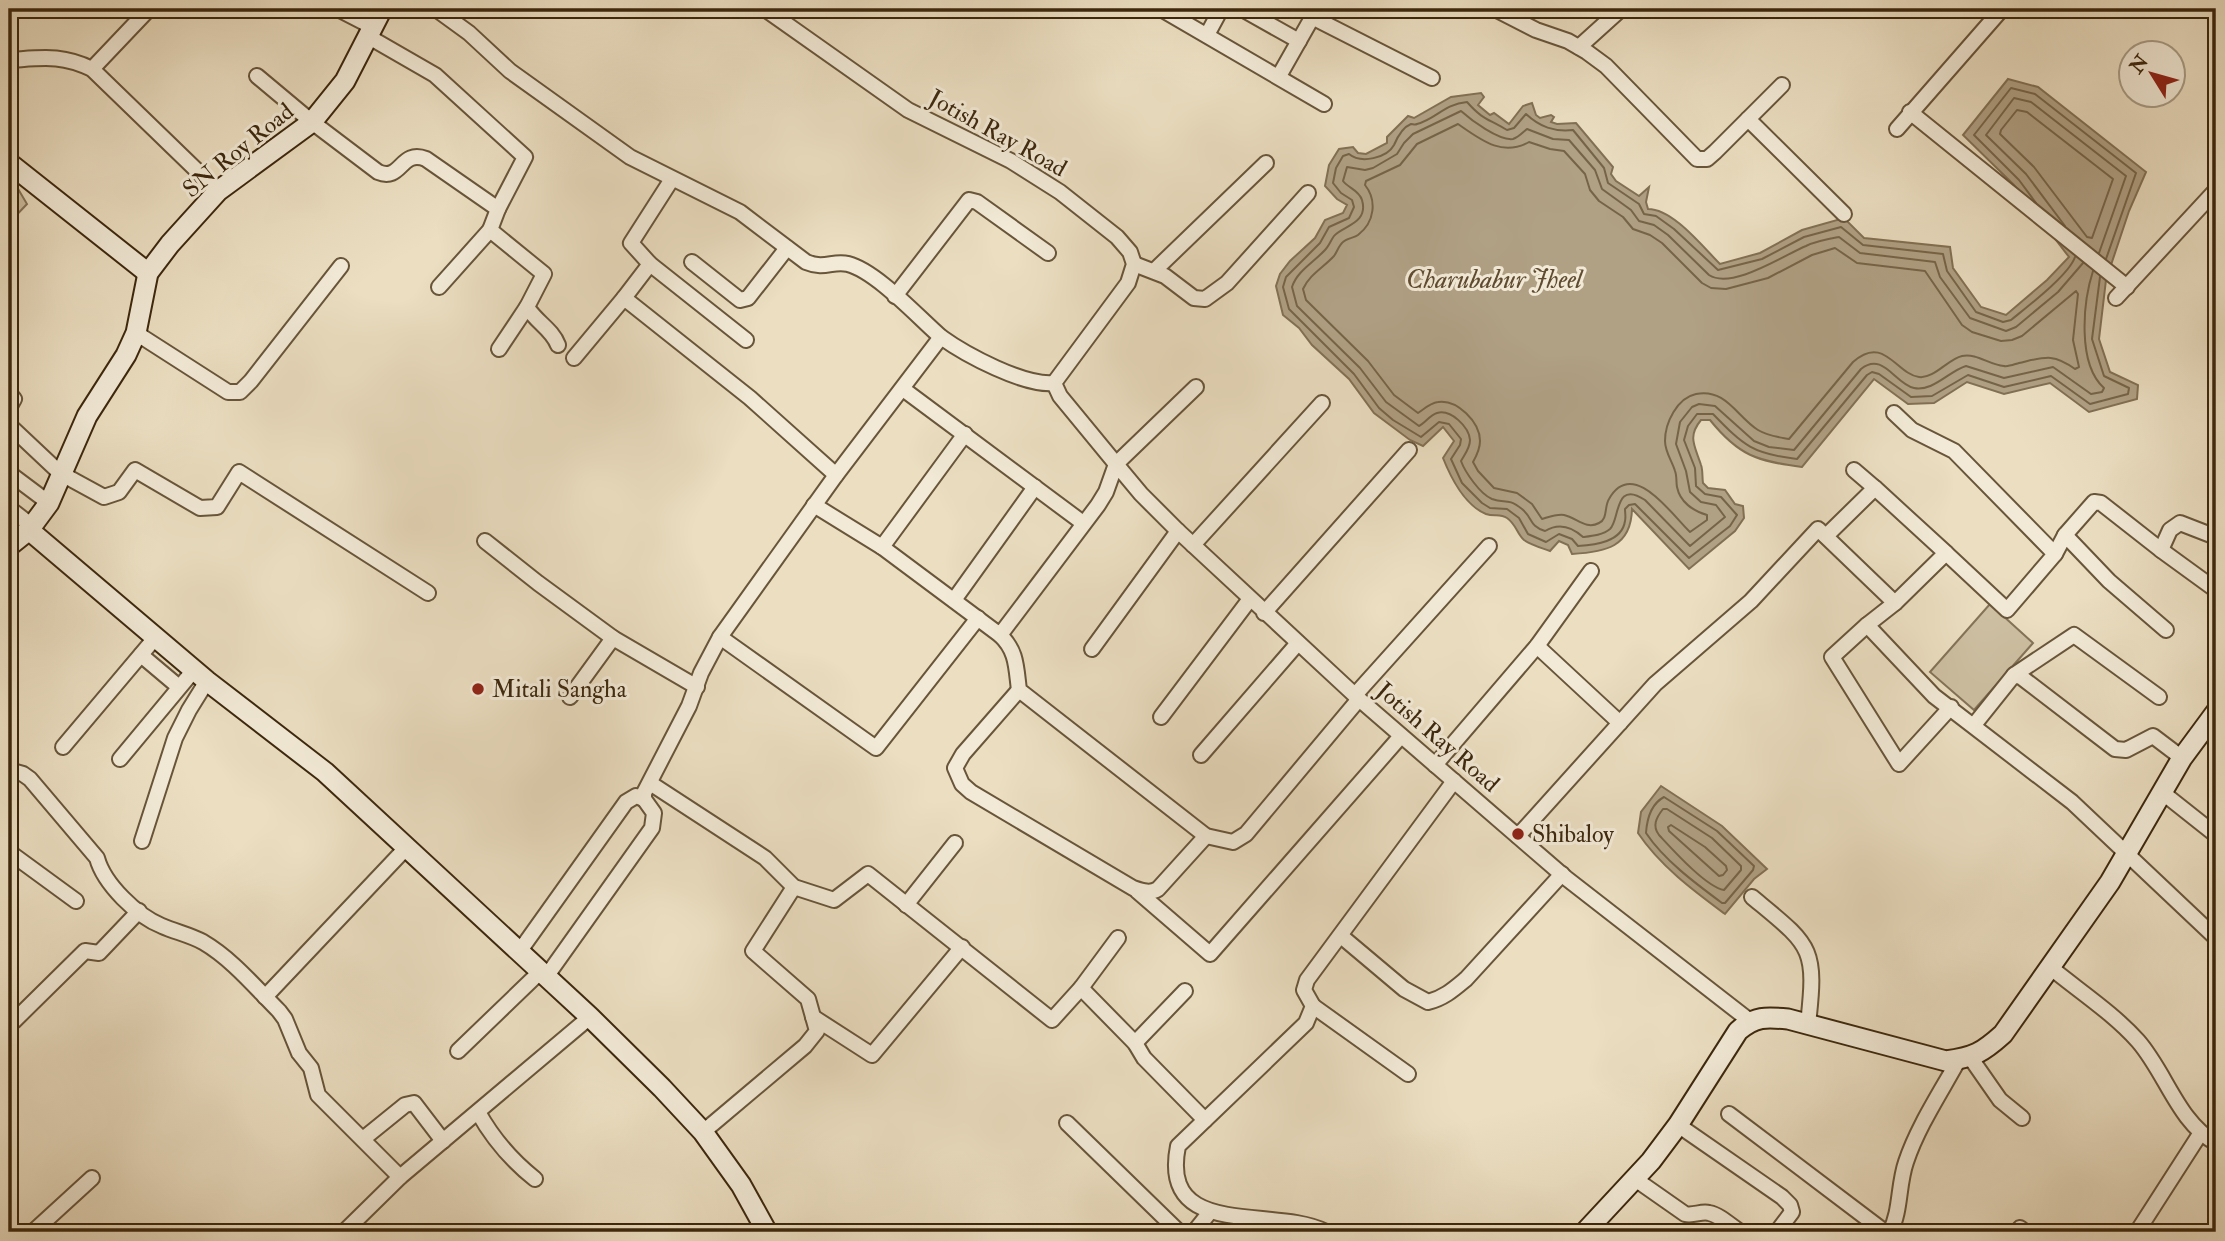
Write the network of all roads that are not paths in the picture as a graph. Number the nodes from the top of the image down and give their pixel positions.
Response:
1 (149, 9) edge
2 (338, 9) edge
3 (382, 9) edge
4 (436, 9) edge
5 (765, 9) edge
6 (1161, 9) edge
7 (1221, 9) edge
8 (1242, 9) edge
9 (1494, 9) edge
10 (1621, 9) edge
11 (2002, 9) edge
12 (1314, 13) edge
13 (370, 32) junction
14 (1206, 35) junction
15 (1299, 41) junction
16 (1579, 47) junction
17 (9, 60) edge
18 (92, 69) junction
19 (257, 76) dead end
20 (1279, 76) junction
21 (1432, 78) dead end
22 (1782, 85) dead end
23 (1324, 104) dead end
24 (1910, 112) junction
25 (1748, 119) junction
26 (312, 122) junction
27 (1896, 129) dead end
28 (9, 163) edge
29 (1266, 163) dead end
30 (672, 179) junction
31 (2216, 190) edge
32 (218, 191) junction
33 (1308, 193) dead end
34 (498, 209) junction
35 (1844, 214) dead end
36 (490, 230) junction
37 (787, 248) junction
38 (1048, 253) dead end
39 (692, 262) dead end
40 (650, 264) junction
41 (1134, 264) junction
42 (341, 266) dead end
43 (1154, 271) junction
44 (148, 274) junction
45 (439, 287) dead end
46 (895, 296) junction
47 (624, 298) junction
48 (527, 307) junction
49 (136, 333) junction
50 (941, 337) junction
51 (746, 340) dead end
52 (558, 345) dead end
53 (499, 349) dead end
54 (574, 358) dead end
55 (1054, 383) junction
56 (1196, 387) dead end
57 (903, 388) junction
58 (9, 393) edge
59 (1322, 403) dead end
60 (9, 408) edge
61 (1894, 413) dead end
62 (9, 425) edge
63 (965, 434) junction
64 (1409, 450) dead end
65 (1116, 464) junction
66 (1854, 470) dead end
67 (9, 473) edge
68 (60, 473) junction
69 (836, 475) junction
70 (1035, 487) junction
71 (1875, 488) junction
72 (49, 503) junction
73 (814, 505) junction
74 (9, 508) edge
75 (1083, 523) junction
76 (30, 528) junction
77 (1178, 531) junction
78 (2065, 535) junction
79 (1826, 536) junction
80 (2216, 537) edge
81 (485, 541) dead end
82 (1193, 545) junction
83 (9, 546) edge
84 (1489, 546) dead end
85 (882, 547) junction
86 (2161, 550) junction
87 (1946, 553) junction
88 (2055, 554) junction
89 (1591, 571) dead end
90 (2216, 590) edge
91 (428, 593) dead end
92 (1250, 599) junction
93 (954, 600) junction
94 (1895, 603) junction
95 (1264, 613) junction
96 (978, 618) junction
97 (1867, 625) junction
98 (2166, 630) dead end
99 (1000, 635) junction
100 (720, 637) junction
101 (155, 638) junction
102 (613, 638) junction
103 (1298, 643) junction
104 (1537, 646) junction
105 (1092, 649) dead end
106 (141, 655) junction
107 (2014, 675) junction
108 (200, 676) junction
109 (179, 687) junction
110 (697, 687) junction
111 (1019, 690) junction
112 (570, 697) dead end
113 (1357, 697) junction
114 (2159, 697) dead end
115 (1951, 707) junction
116 (2216, 712) edge
117 (1161, 717) dead end
118 (1620, 723) junction
119 (1974, 725) junction
120 (1401, 736) junction
121 (63, 747) dead end
122 (1201, 755) dead end
123 (2182, 758) junction
124 (120, 759) dead end
125 (1435, 765) junction
126 (9, 770) edge
127 (1454, 781) junction
128 (650, 783) junction
129 (2163, 793) junction
130 (644, 799) junction
131 (2216, 835) edge
132 (1206, 836) junction
133 (1518, 836) junction
134 (142, 841) dead end
135 (955, 843) dead end
136 (406, 848) junction
137 (9, 852) edge
138 (2128, 853) junction
139 (1562, 874) junction
140 (793, 887) junction
141 (1133, 888) junction
142 (1752, 897) dead end
143 (76, 901) dead end
144 (906, 905) junction
145 (139, 911) junction
146 (1340, 936) junction
147 (1118, 938) dead end
148 (2216, 938) edge
149 (962, 947) junction
150 (519, 953) junction
151 (2050, 967) junction
152 (543, 975) junction
153 (1081, 988) junction
154 (1185, 991) dead end
155 (265, 997) junction
156 (1314, 1006) junction
157 (590, 1017) junction
158 (813, 1017) junction
159 (1750, 1021) junction
160 (10, 1022) edge
161 (1808, 1024) junction
162 (1135, 1043) junction
163 (458, 1051) dead end
164 (1964, 1058) junction
165 (1408, 1073) dead end
166 (478, 1112) junction
167 (1729, 1114) dead end
168 (2022, 1118) dead end
169 (1205, 1120) junction
170 (1067, 1123) dead end
171 (1678, 1125) junction
172 (703, 1132) junction
173 (2200, 1134) junction
174 (363, 1139) junction
175 (443, 1141) junction
176 (2216, 1143) edge
177 (400, 1177) junction
178 (92, 1178) dead end
179 (536, 1179) dead end
180 (1635, 1179) junction
181 (1210, 1212) junction
182 (1893, 1230) edge
183 (33, 1232) edge
184 (344, 1232) edge
185 (767, 1232) edge
186 (1179, 1232) edge
187 (1194, 1232) edge
188 (1326, 1232) edge
189 (1585, 1232) edge
190 (1740, 1232) edge
191 (1777, 1232) edge
192 (2137, 1232) edge

1 - 18 street
2 - 13 street
3 - 13 street, SN Roy Road
4 - 30 street
5 - 41 street, Jotish Ray Road
6 - 14 street
7 - 14 street
8 - 15 street
9 - 16 street
10 - 16 street
11 - 24 street
12 - 15 street
12 - 21 street
13 - 26 street, SN Roy Road
13 - 34 street
14 - 20 street
15 - 20 street
16 - 25 street
17 - 18 street
18 - 32 street
19 - 26 street
20 - 23 street
22 - 25 street
24 - 27 street
24 - 31 street
25 - 35 street
26 - 32 street, SN Roy Road
26 - 34 street
28 - 44 street
29 - 43 street
30 - 37 street
30 - 40 street
32 - 44 street, SN Roy Road
33 - 43 street
34 - 36 street
36 - 45 street
36 - 48 street
37 - 39 street
37 - 46 street
38 - 46 street
40 - 47 street
40 - 51 street
41 - 43 street
41 - 55 street
42 - 49 street
44 - 49 street, SN Roy Road
46 - 50 street
47 - 54 street
47 - 69 street
48 - 52 street
48 - 53 street
49 - 68 street, SN Roy Road
50 - 55 street
50 - 57 street
55 - 65 street, Jotish Ray Road
56 - 65 street
57 - 63 street
57 - 69 street
58 - 60 street
59 - 82 street
61 - 88 street
62 - 68 street
63 - 70 street
63 - 85 street
64 - 95 street
65 - 75 street
65 - 77 street, Jotish Ray Road
66 - 71 street
67 - 72 street
68 - 72 street, SN Roy Road
68 - 91 street
69 - 73 street
70 - 75 street
70 - 93 street
71 - 79 street
71 - 87 street
72 - 76 street, SN Roy Road
73 - 85 street
73 - 100 street
74 - 76 street
75 - 99 street
76 - 83 street, SN Roy Road
76 - 101 street
77 - 82 street, Jotish Ray Road
77 - 105 street
78 - 86 street
78 - 88 street
78 - 98 street
79 - 94 street
79 - 118 street
80 - 86 street
81 - 102 street
82 - 92 street, Jotish Ray Road
84 - 113 street
85 - 93 street
86 - 90 street
87 - 88 street
87 - 94 street
89 - 104 street
92 - 95 street, Jotish Ray Road
92 - 117 street
93 - 96 street
94 - 97 street
95 - 103 street, Jotish Ray Road
96 - 99 street
96 - 100 street
97 - 115 street
97 - 115 street
99 - 111 street
100 - 110 street
101 - 106 street
101 - 108 street
102 - 110 street
102 - 112 street
103 - 113 street, Jotish Ray Road
103 - 122 street
104 - 118 street
104 - 125 street
106 - 109 street
106 - 121 street
107 - 114 street
107 - 119 street
107 - 123 street
108 - 109 street
108 - 134 street
108 - 136 street
109 - 124 street
110 - 128 street
111 - 132 street
111 - 141 street
113 - 120 street, Jotish Ray Road
113 - 132 street
115 - 119 street
116 - 123 street
118 - 133 street
119 - 138 street
120 - 125 street, Jotish Ray Road
120 - 141 street
123 - 129 street
125 - 127 street, Jotish Ray Road
126 - 145 street
127 - 133 street, Jotish Ray Road
127 - 146 street
128 - 130 street
128 - 140 street
129 - 131 street
129 - 138 street
130 - 150 street
130 - 152 street
132 - 141 street
133 - 139 street, Jotish Ray Road
135 - 144 street
136 - 150 street
136 - 155 street
137 - 143 street
138 - 148 street
138 - 151 street
139 - 146 street
139 - 159 street, Jotish Ray Road
140 - 144 street
140 - 158 street
142 - 161 street
144 - 149 street
145 - 155 street
145 - 160 street
146 - 156 street
147 - 153 street
149 - 153 street
149 - 158 street
150 - 152 street
151 - 164 street
151 - 173 street
152 - 157 street
152 - 163 street
153 - 162 street
154 - 162 street
155 - 174 street
156 - 165 street
156 - 169 street
157 - 166 street
157 - 172 street
158 - 172 street
159 - 161 street
159 - 171 street
161 - 164 street
162 - 169 street
164 - 168 street
164 - 182 street
166 - 175 street
166 - 179 street
167 - 182 street
169 - 181 street
170 - 186 street
171 - 180 street
171 - 191 street
172 - 185 street
173 - 176 street
173 - 192 street
174 - 175 street
174 - 177 street
175 - 177 street
177 - 184 street
178 - 183 street
180 - 189 street
180 - 190 street
181 - 187 street
181 - 188 street

